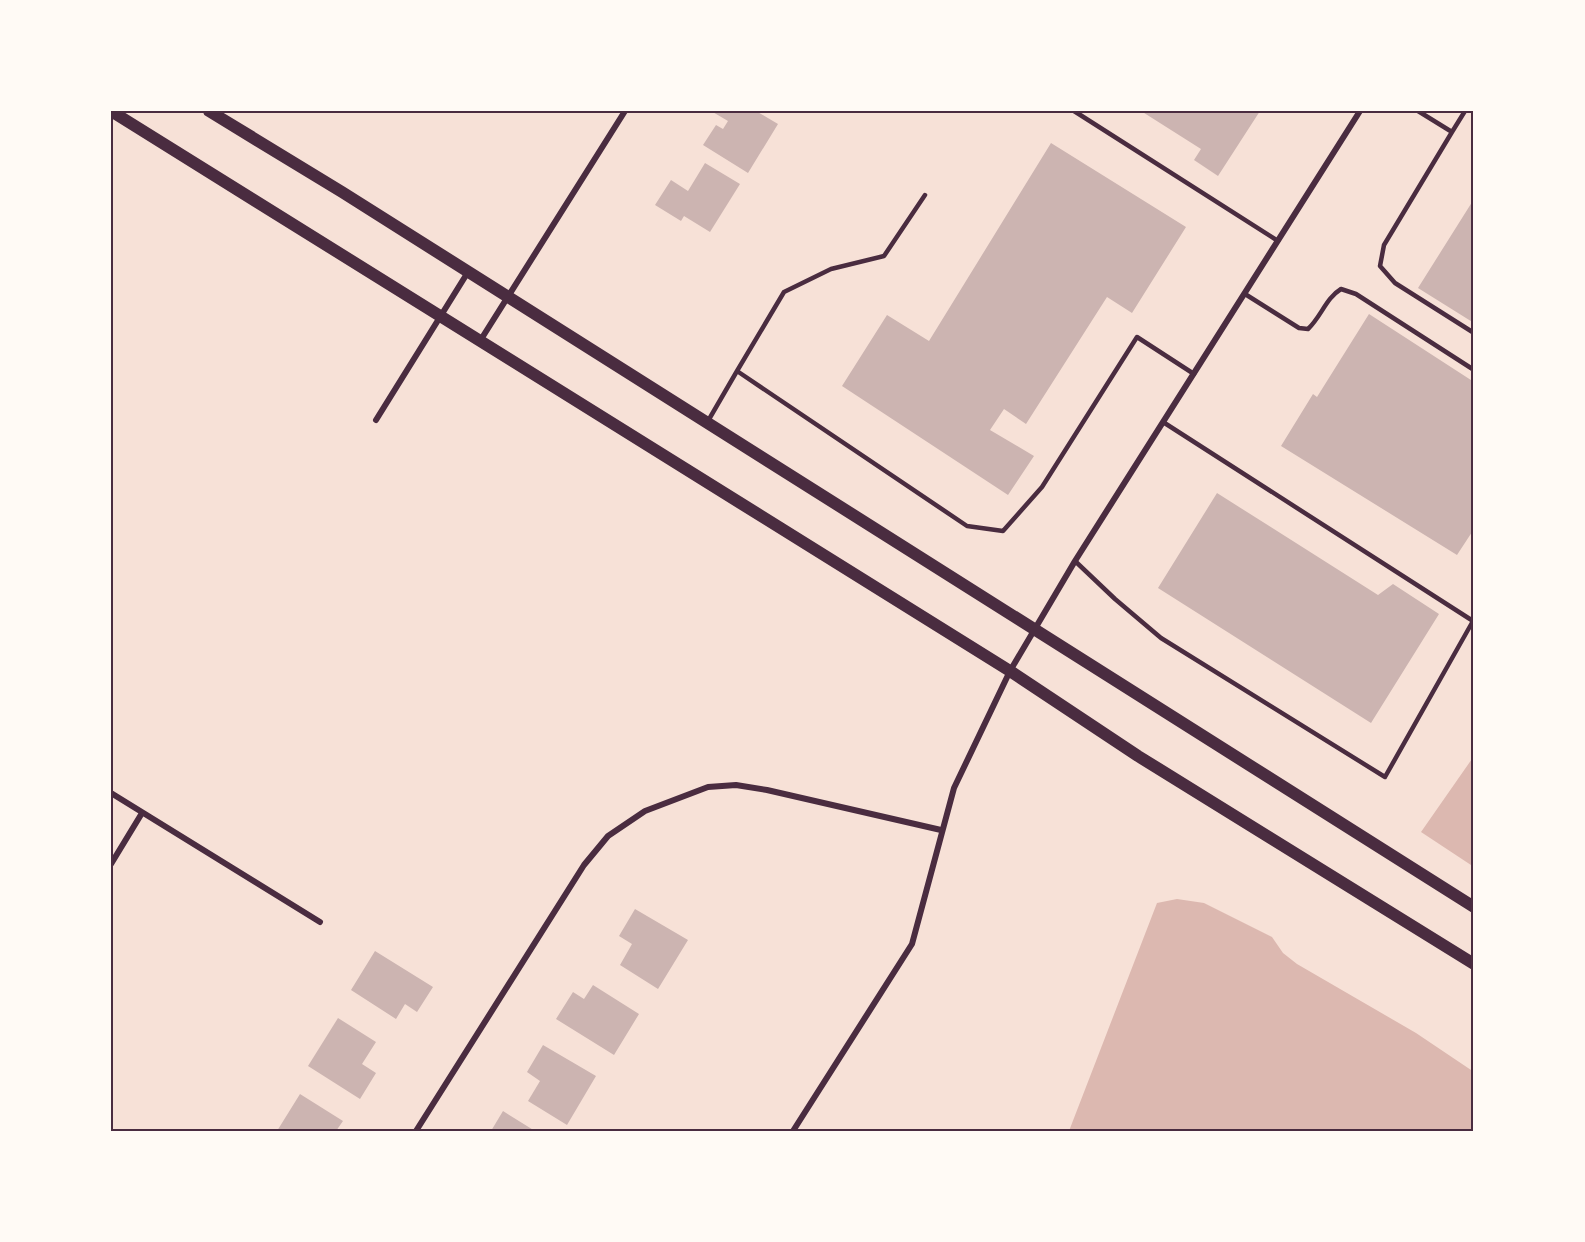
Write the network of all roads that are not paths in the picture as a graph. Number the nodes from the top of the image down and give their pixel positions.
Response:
1 (111, 111) edge
2 (209, 111) edge
3 (624, 111) edge
4 (1074, 111) edge
5 (1360, 111) edge
6 (1418, 111) edge
7 (1465, 111) edge
8 (1452, 132) junction
9 (925, 195) dead end
10 (1278, 241) junction
11 (468, 272) junction
12 (1245, 294) junction
13 (506, 296) junction
14 (441, 316) junction
15 (1474, 333) edge
16 (480, 341) junction
17 (1474, 370) edge
18 (737, 371) junction
19 (1194, 374) junction
20 (376, 420) dead end
21 (1163, 422) junction
22 (707, 423) junction
23 (1075, 561) junction
24 (1035, 630) junction
25 (1010, 671) junction
26 (111, 793) edge
27 (142, 813) junction
28 (940, 830) junction
29 (111, 864) edge
30 (1474, 907) edge
31 (320, 922) dead end
32 (1474, 964) edge
33 (416, 1131) edge
34 (793, 1131) edge

1 - 14 main road
2 - 11 main road
3 - 13 street
4 - 10 lane
5 - 10 street
6 - 8 lane
7 - 8 lane
8 - 15 lane
9 - 18 lane
10 - 12 street
11 - 13 main road
11 - 14 street
12 - 17 lane
12 - 19 street
13 - 16 street
13 - 22 main road
14 - 16 main road
14 - 20 street
16 - 25 main road
18 - 19 lane
18 - 22 lane
19 - 21 street
21 - 23 street
21 - 23 lane
22 - 24 main road
23 - 24 street
24 - 25 street
24 - 30 main road
25 - 28 street
25 - 32 main road
26 - 27 street
27 - 29 street
27 - 31 street
28 - 33 street
28 - 34 street

